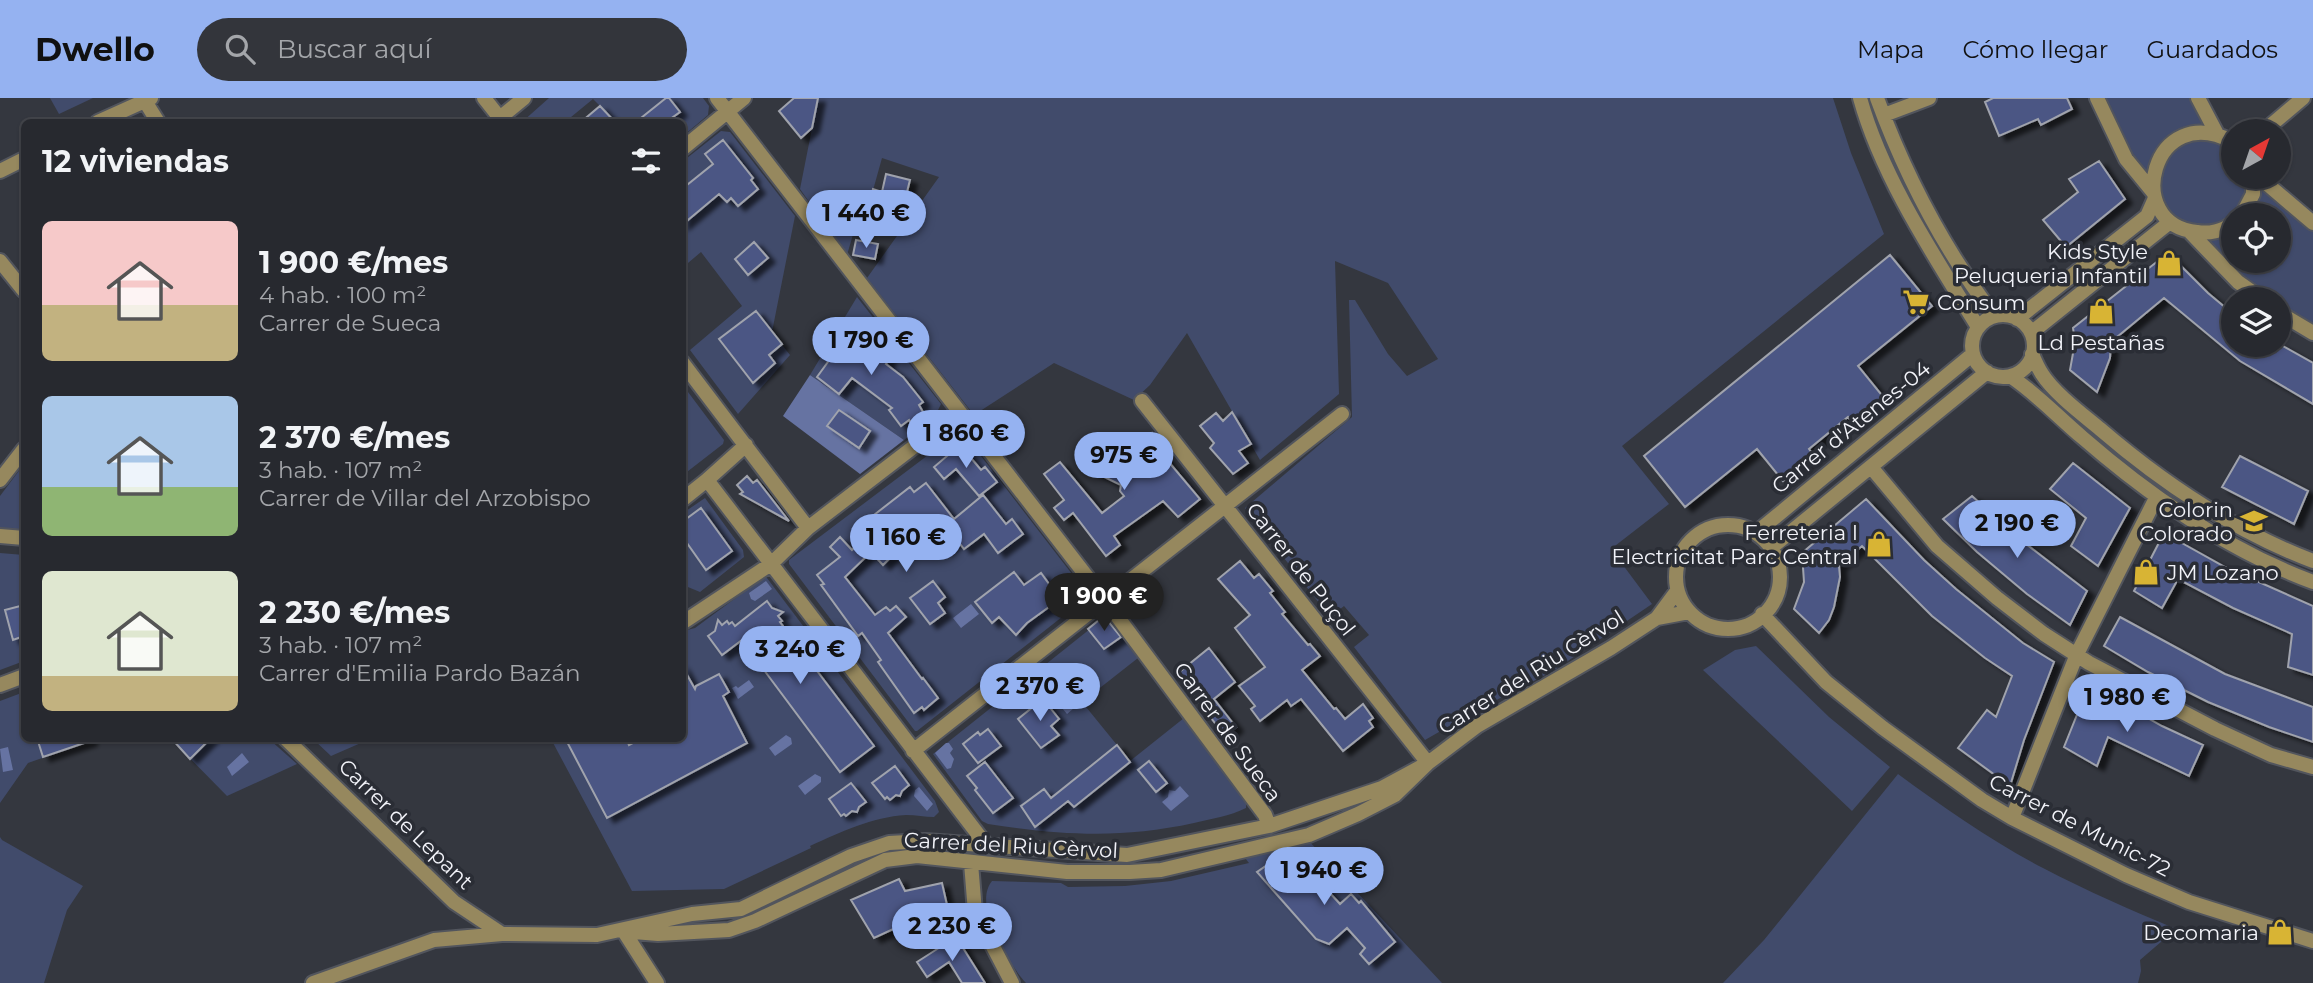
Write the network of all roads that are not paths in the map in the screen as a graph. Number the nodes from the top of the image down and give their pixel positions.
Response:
1 (484, 98) edge
2 (524, 98) edge
3 (716, 98) edge
4 (744, 98) edge
5 (1860, 98) edge
6 (1877, 98) edge
7 (1929, 98) edge
8 (2097, 98) edge
9 (2198, 98) edge
10 (2303, 98) edge
11 (146, 99) edge
12 (728, 111) junction
13 (1884, 115) junction
14 (104, 119) edge
15 (156, 119) edge
16 (498, 119) edge
17 (501, 119) edge
18 (2278, 119) edge
19 (2217, 134) junction
20 (2221, 136) edge
21 (686, 146) edge
22 (21, 160) edge
23 (0, 171) edge
24 (2273, 189) edge
25 (2154, 195) junction
26 (2169, 222) junction
27 (2313, 223) edge
28 (2221, 229) edge
29 (2190, 232) junction
30 (0, 261) edge
31 (21, 287) edge
32 (2245, 287) edge
33 (1994, 316) junction
34 (2017, 319) junction
35 (2291, 320) edge
36 (1978, 327) junction
37 (2031, 333) junction
38 (2313, 333) edge
39 (1973, 354) junction
40 (2032, 354) junction
41 (686, 367) edge
42 (1987, 372) junction
43 (2010, 376) junction
44 (1142, 401) dead end
45 (959, 412) junction
46 (1342, 414) dead end
47 (746, 445) junction
48 (21, 453) edge
49 (1871, 467) junction
50 (0, 480) edge
51 (707, 480) junction
52 (686, 497) edge
53 (2156, 498) junction
54 (1225, 506) junction
55 (808, 528) junction
56 (1756, 533) junction
57 (0, 536) edge
58 (21, 538) edge
59 (1771, 548) junction
60 (2313, 561) edge
61 (771, 564) junction
62 (2313, 582) edge
63 (1677, 591) junction
64 (1105, 600) junction
65 (1689, 612) junction
66 (1762, 614) junction
67 (1657, 618) junction
68 (686, 620) edge
69 (2077, 654) junction
70 (21, 677) edge
71 (0, 685) edge
72 (289, 742) edge
73 (913, 751) junction
74 (1428, 763) junction
75 (2313, 767) edge
76 (2012, 818) junction
77 (1269, 826) junction
78 (987, 846) junction
79 (971, 863) junction
80 (623, 930) junction
81 (502, 934) junction
82 (2313, 941) edge
83 (313, 983) edge
84 (657, 983) edge
85 (1012, 983) edge

1 - 16 street
2 - 17 street
3 - 12 street, Carrer de Sueca
4 - 12 street
5 - 36 street
6 - 13 street
7 - 13 street
8 - 25 street
9 - 19 street
10 - 18 street
11 - 14 street
11 - 15 street
12 - 21 street
12 - 45 street, Carrer de Sueca
13 - 33 street
19 - 20 street
19 - 25 street
22 - 23 street
24 - 27 street
25 - 26 street
25 - 34 street
26 - 29 street
26 - 37 street
28 - 29 street
29 - 32 street
30 - 31 street
33 - 34 street
33 - 36 street
34 - 37 street
35 - 38 street
36 - 39 street
37 - 40 street
39 - 42 street
39 - 56 street, Carrer d'Atenes-04
40 - 43 street
40 - 60 street
41 - 47 street
42 - 43 street
42 - 49 street, Carrer d'Atenes-04
43 - 53 street
44 - 54 street, Carrer de Puçol
45 - 55 street
45 - 64 street, Carrer de Sueca
46 - 54 street
47 - 51 street
47 - 55 street
48 - 50 street
49 - 59 street, Carrer d'Atenes-04
49 - 69 street
51 - 52 street
51 - 61 street
53 - 62 street
53 - 69 street
54 - 64 street
54 - 74 street, Carrer de Puçol
55 - 61 street
56 - 59 street
56 - 63 street
57 - 58 street
59 - 66 street
61 - 68 street
61 - 73 street
63 - 65 street
63 - 67 street, Carrer del Riu Cèrvol
64 - 73 street
64 - 77 street, Carrer de Sueca
65 - 66 street
65 - 67 street, Carrer del Riu Cèrvol
66 - 76 street, Carrer de Munic-72
67 - 74 street, Carrer del Riu Cèrvol
69 - 75 street
69 - 76 street
70 - 71 street
72 - 81 street, Carrer de Lepant
73 - 78 street
74 - 77 street, Carrer del Riu Cèrvol
74 - 79 street, Carrer del Riu Cèrvol
76 - 82 street, Carrer de Munic-72
77 - 78 street, Carrer del Riu Cèrvol
78 - 80 street, Carrer del Riu Cèrvol
79 - 80 street, Carrer del Riu Cèrvol
79 - 85 street
80 - 81 street, Carrer del Riu Cèrvol
80 - 84 street
81 - 83 street, Carrer del Riu Cèrvol

